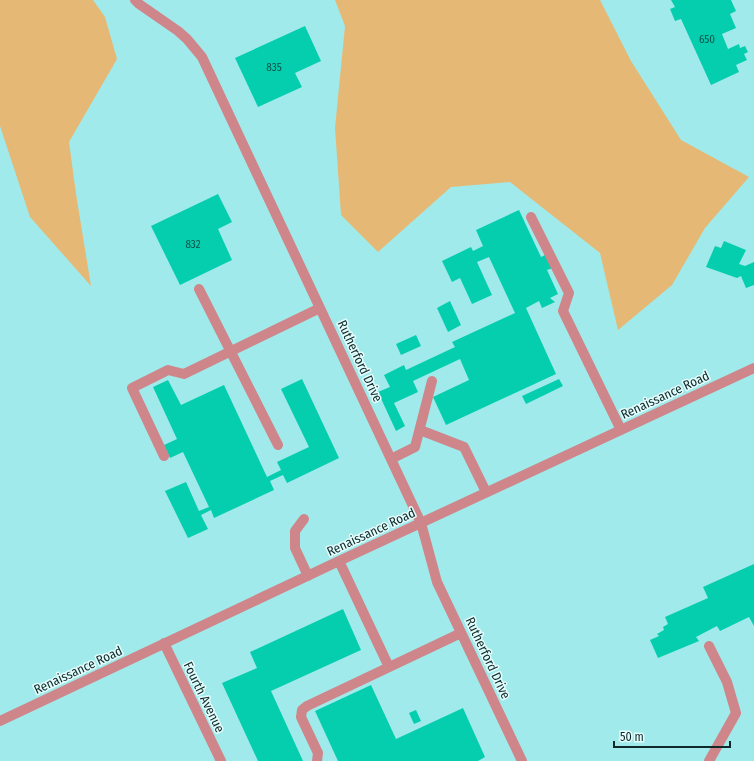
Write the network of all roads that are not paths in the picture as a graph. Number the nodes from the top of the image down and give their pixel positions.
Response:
1 (135, 0) edge
2 (531, 217) dead end
3 (199, 289) dead end
4 (320, 308) junction
5 (231, 351) junction
6 (754, 368) edge
7 (432, 381) dead end
8 (420, 430) junction
9 (621, 430) junction
10 (278, 445) dead end
11 (164, 456) dead end
12 (391, 459) junction
13 (486, 492) junction
14 (304, 519) dead end
15 (421, 523) junction
16 (339, 560) junction
17 (308, 576) junction
18 (461, 632) junction
19 (164, 643) junction
20 (709, 646) dead end
21 (389, 667) junction
22 (0, 721) edge
23 (221, 761) edge
24 (318, 761) edge
25 (522, 761) edge
26 (709, 761) edge

1 - 4 street, Rutherford Drive
2 - 9 street
3 - 5 street
4 - 5 street
4 - 12 street, Rutherford Drive
5 - 10 street
5 - 11 street
6 - 9 street, Renaissance Road
7 - 8 street
8 - 12 street
8 - 13 street
9 - 13 street, Renaissance Road
12 - 15 street, Rutherford Drive
13 - 15 street, Renaissance Road
14 - 17 street
15 - 16 street, Renaissance Road
15 - 18 street, Rutherford Drive
16 - 17 street, Renaissance Road
16 - 21 street
17 - 19 street, Renaissance Road
18 - 21 street
18 - 25 street, Rutherford Drive
19 - 22 street, Renaissance Road
19 - 23 street, Fourth Avenue
20 - 26 street
21 - 24 street

